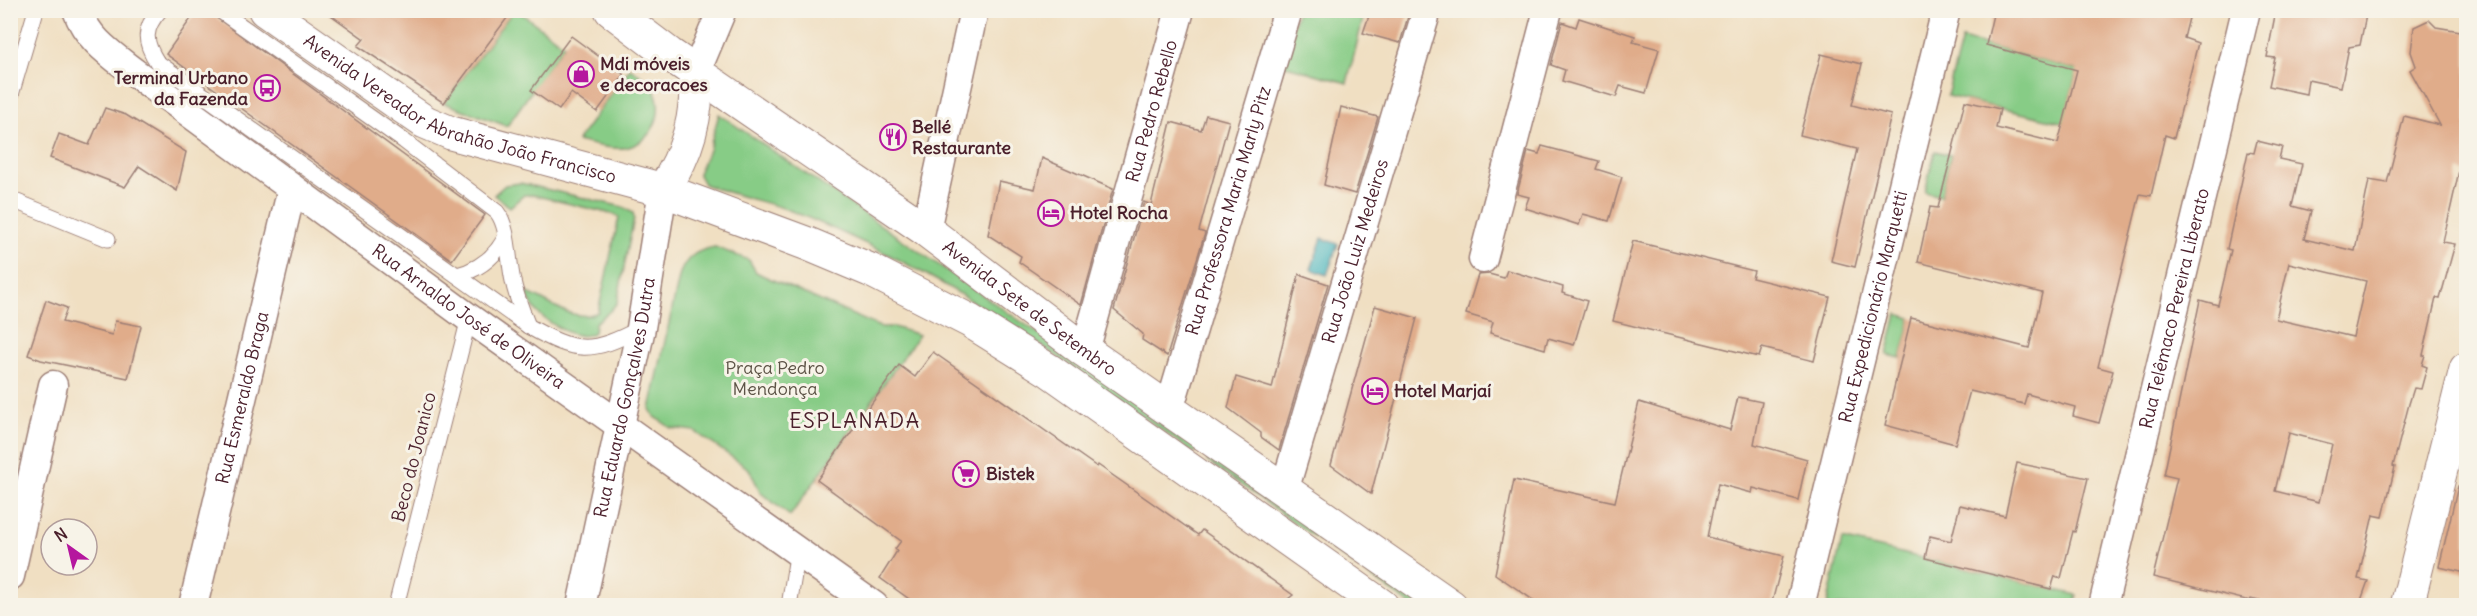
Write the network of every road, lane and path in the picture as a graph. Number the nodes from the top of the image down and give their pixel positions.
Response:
1 (36, 10) edge
2 (77, 10) edge
3 (160, 10) edge
4 (219, 10) edge
5 (265, 10) edge
6 (611, 10) edge
7 (722, 10) edge
8 (974, 10) edge
9 (1180, 10) edge
10 (1288, 10) edge
11 (1427, 10) edge
12 (1548, 10) edge
13 (1946, 10) edge
14 (2246, 10) edge
15 (696, 72) junction
16 (10, 98) edge
17 (292, 188) junction
18 (663, 190) junction
19 (10, 200) edge
20 (926, 230) junction
21 (505, 238) junction
22 (108, 239) dead end
23 (1483, 258) dead end
24 (457, 275) junction
25 (469, 318) junction
26 (528, 326) junction
27 (641, 328) junction
28 (1085, 351) junction
29 (2466, 369) edge
30 (53, 385) dead end
31 (1169, 410) junction
32 (621, 425) junction
33 (1284, 491) junction
34 (798, 550) junction
35 (10, 576) edge
36 (193, 606) edge
37 (396, 606) edge
38 (580, 606) edge
39 (789, 606) edge
40 (874, 606) edge
41 (1382, 606) edge
42 (1451, 606) edge
43 (1800, 606) edge
44 (2103, 606) edge
45 (2408, 606) edge

1 - 16 lane
2 - 17 street, Rua Arnaldo José de Oliveira
3 - 24 lane
4 - 21 lane
5 - 18 main road, Avenida Vereador Abrahão João Francisco
6 - 15 main road, Avenida Sete de Setembro
7 - 15 street
8 - 20 street
9 - 28 street, Rua Pedro Rebello
10 - 31 street, Rua Professora Maria Marly Pitz
11 - 33 street, Rua João Luiz Medeiros
12 - 23 street
13 - 43 street, Rua Expedicionário Marquetti
14 - 44 street, Rua Telêmaco Pereira Liberato
15 - 18 main road
15 - 20 main road, Avenida Sete de Setembro
17 - 25 street, Rua Arnaldo José de Oliveira
17 - 36 street, Rua Esmeraldo Braga
18 - 27 street, Rua Eduardo Gonçalves Dutra
18 - 41 main road, Avenida Sete de Setembro
19 - 22 lane
20 - 28 main road, Avenida Sete de Setembro
21 - 24 lane
21 - 26 lane
24 - 26 lane
25 - 32 street, Rua Arnaldo José de Oliveira
25 - 37 lane, Beco do Joanico
26 - 27 lane
27 - 32 street, Rua Eduardo Gonçalves Dutra
28 - 31 main road, Avenida Sete de Setembro
29 - 45 main road
30 - 35 street
31 - 33 main road, Avenida Sete de Setembro
32 - 34 street, Rua Arnaldo José de Oliveira
32 - 38 street, Rua Eduardo Gonçalves Dutra
33 - 42 main road, Avenida Sete de Setembro
34 - 39 lane
34 - 40 street, Rua Arnaldo José de Oliveira

